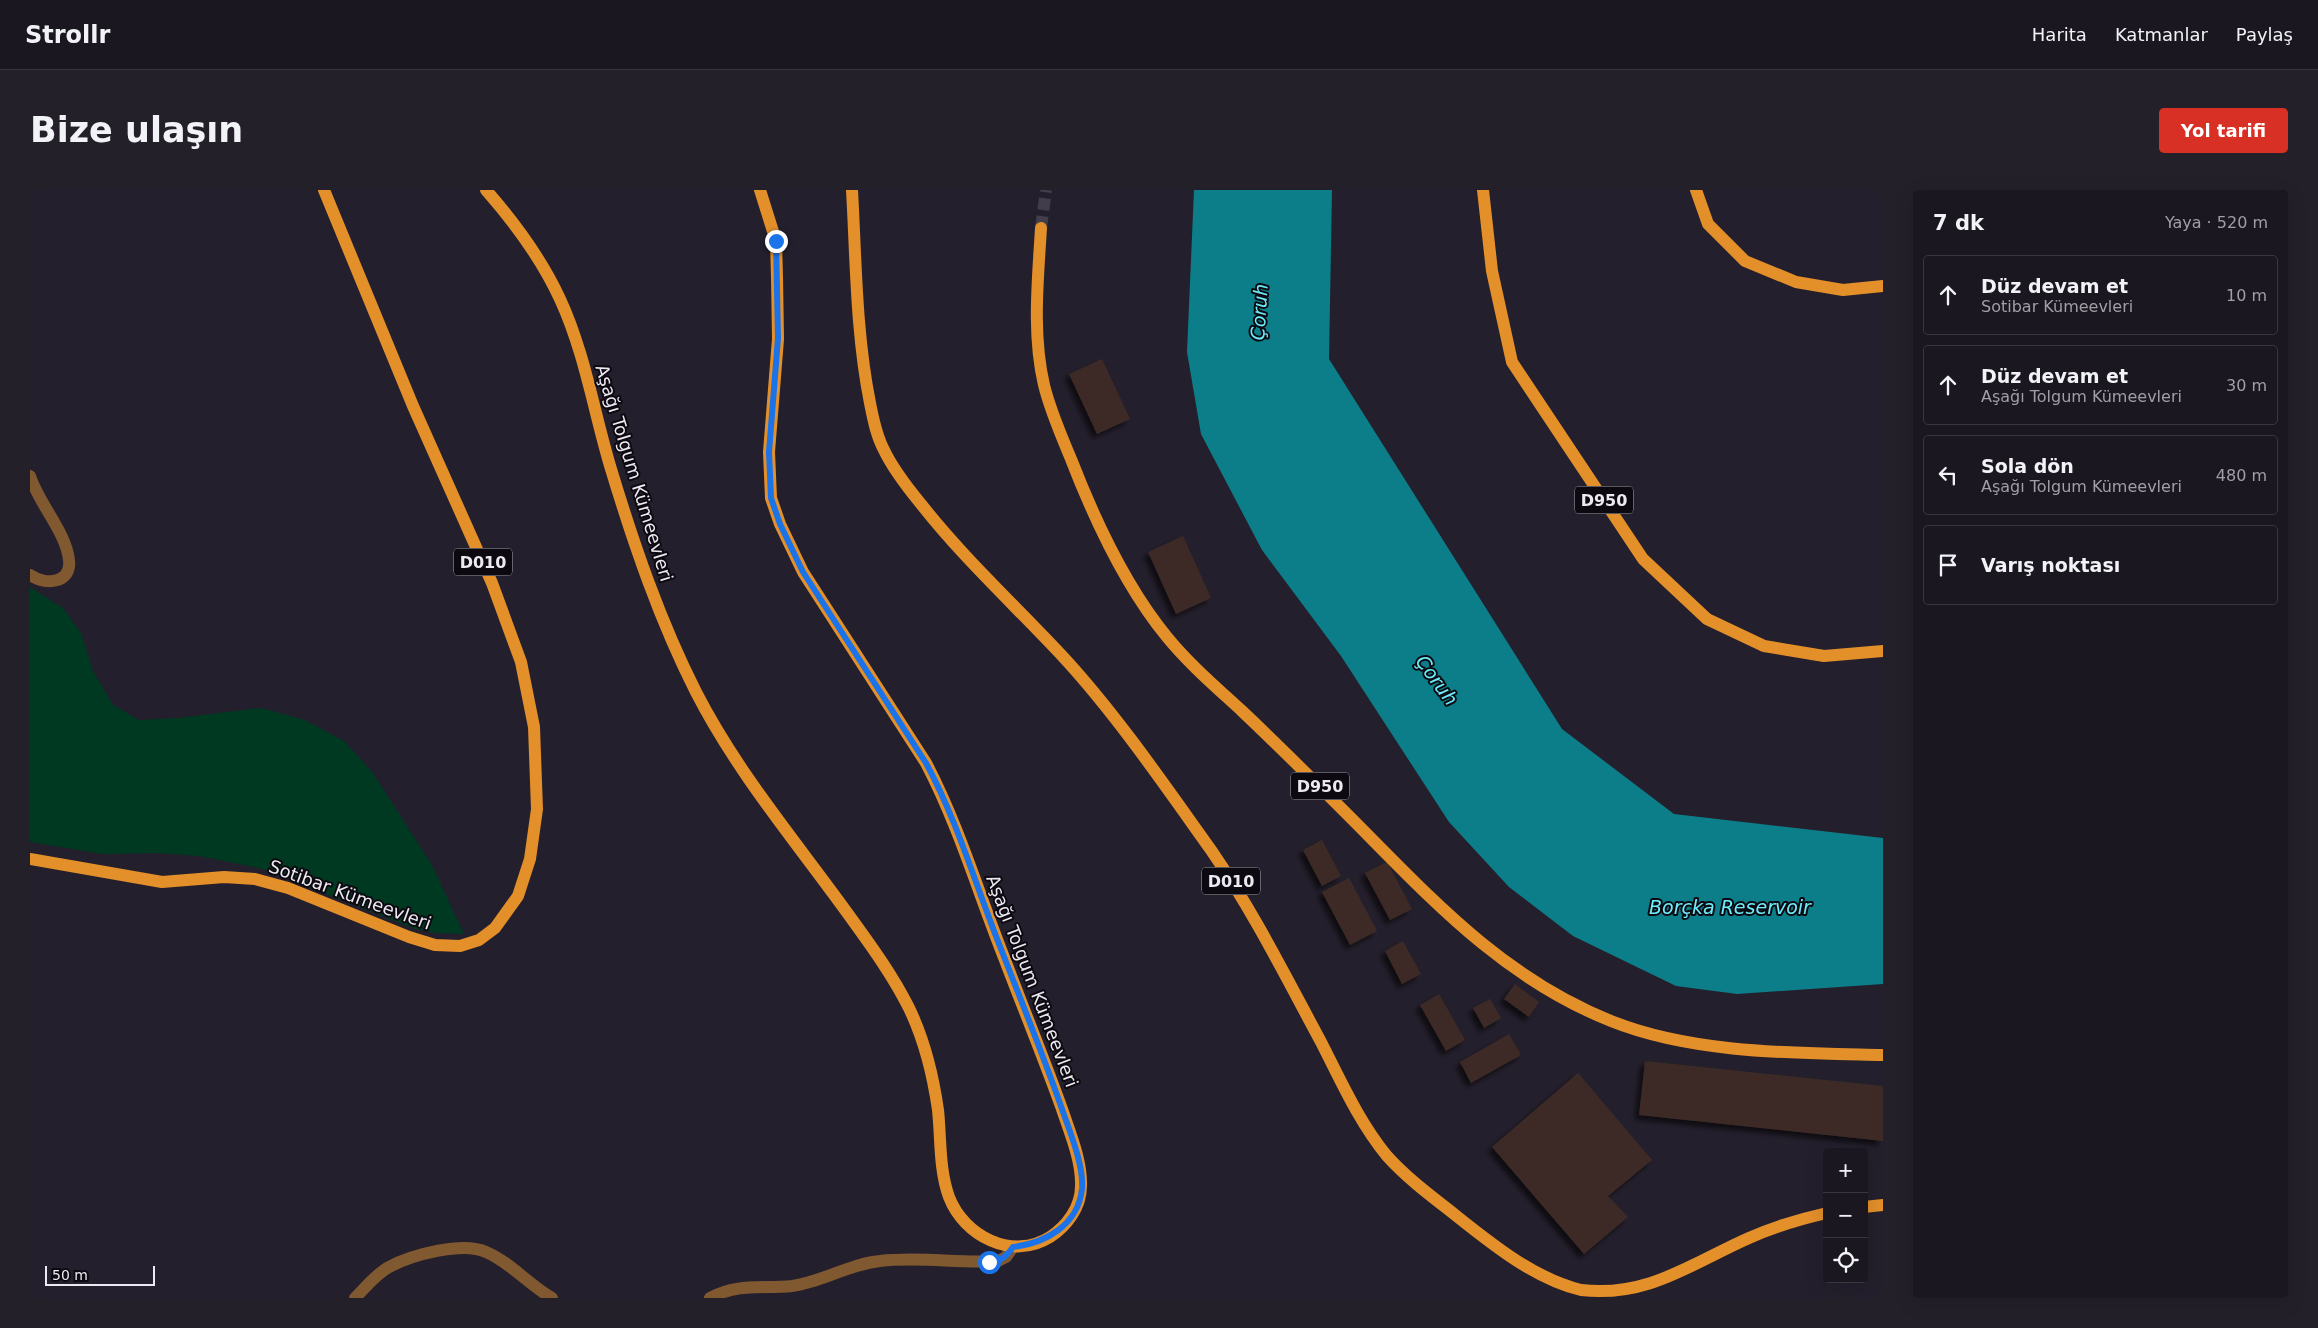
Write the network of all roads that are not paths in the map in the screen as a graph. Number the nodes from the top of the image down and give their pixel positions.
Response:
1 (324, 190) edge
2 (486, 190) edge
3 (760, 190) edge
4 (852, 190) edge
5 (1483, 190) edge
6 (1696, 190) edge
7 (1042, 228) tunnel mouth
8 (1883, 286) edge
9 (30, 476) edge
10 (30, 576) edge
11 (1883, 651) edge
12 (30, 859) edge
13 (1883, 1055) edge
14 (1883, 1205) edge
15 (1868, 1207) edge
16 (1823, 1214) edge
17 (1013, 1247) junction
18 (355, 1298) edge
19 (552, 1298) edge
20 (710, 1298) edge

1 - 12 main road, Sotibar Kümeevleri / D010
2 - 17 main road, Aşağı Tolgum Kümeevleri
3 - 17 main road, Aşağı Tolgum Kümeevleri
4 - 16 main road, D010
5 - 11 main road, D950
6 - 8 main road
7 - 13 main road, D950
9 - 10 street
14 - 15 main road
17 - 20 street
18 - 19 street

